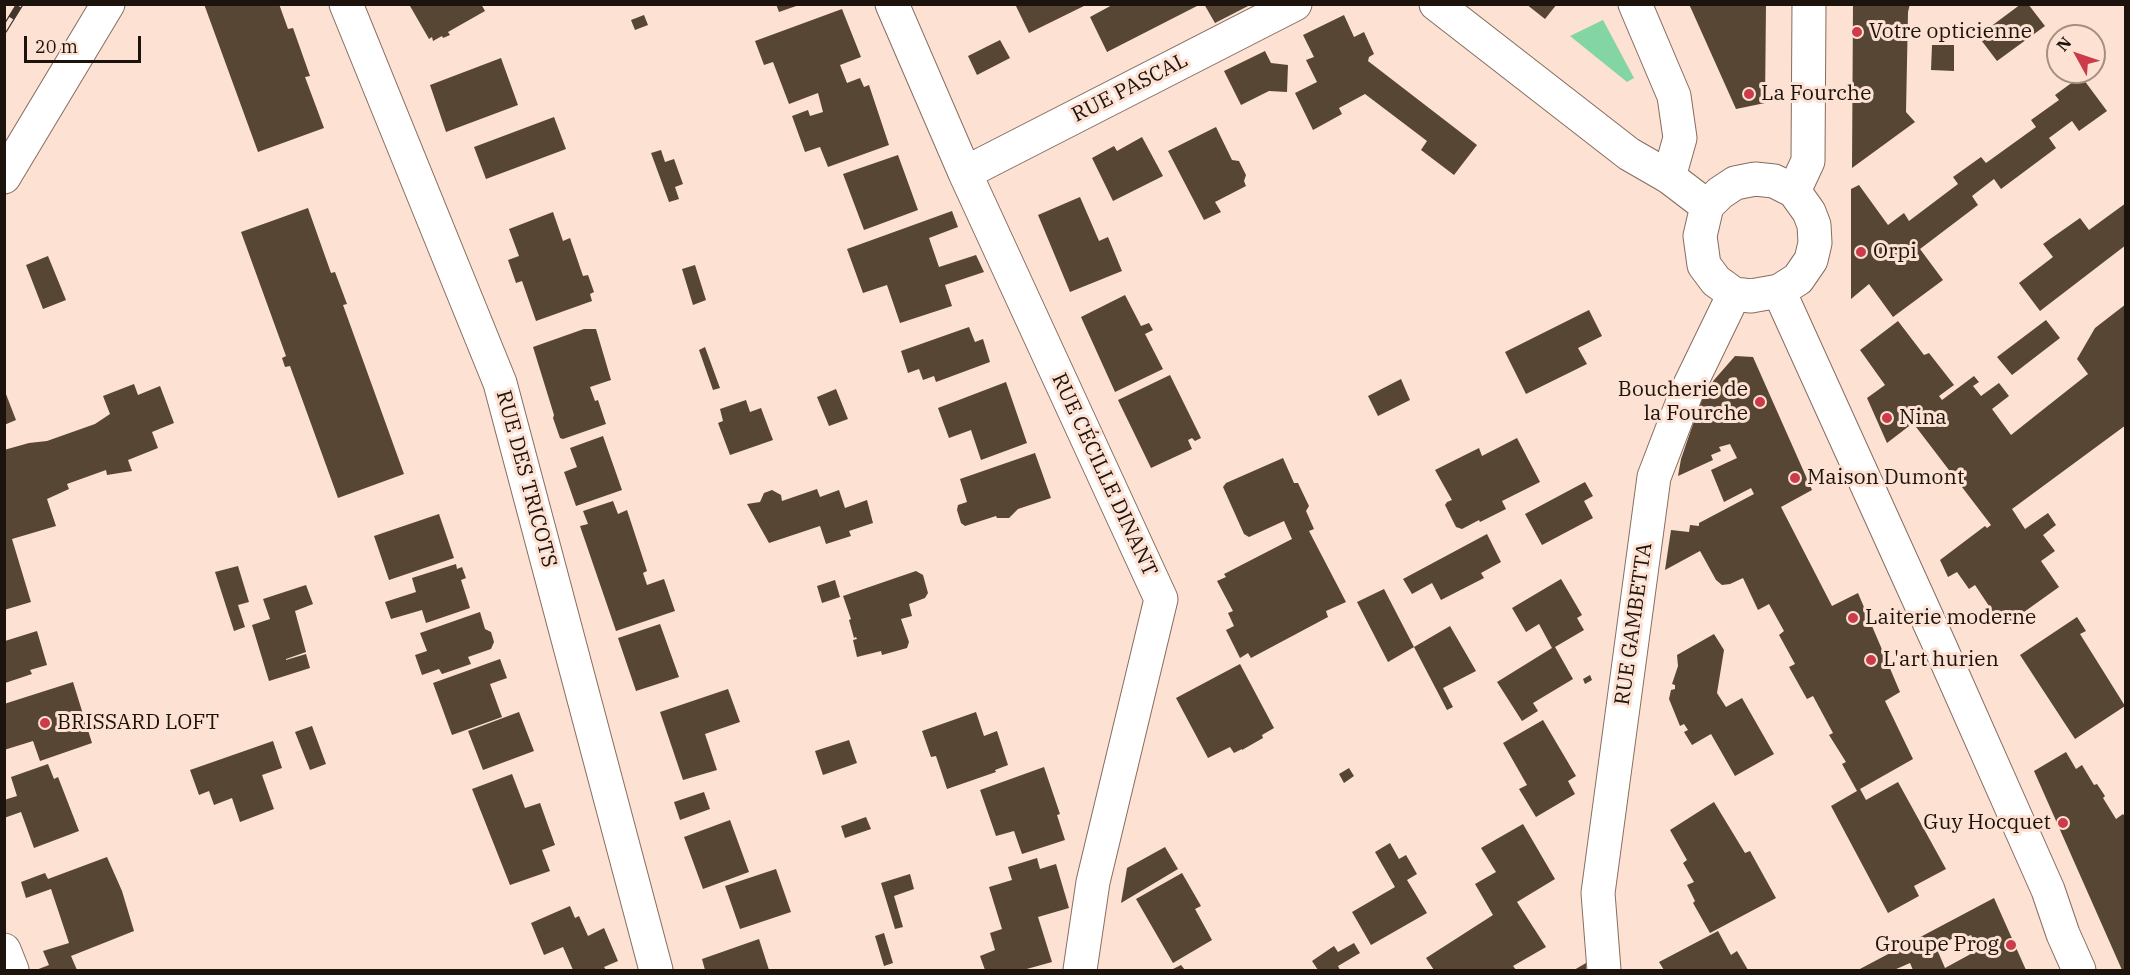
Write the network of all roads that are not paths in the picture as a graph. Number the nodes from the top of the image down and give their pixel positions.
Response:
1 (108, 4) edge
2 (346, 4) edge
3 (892, 4) edge
4 (1294, 4) edge
5 (1436, 4) edge
6 (1635, 4) edge
7 (1809, 4) edge
8 (965, 173) junction
9 (4, 177) edge
10 (1669, 177) junction
11 (1794, 191) junction
12 (1707, 206) junction
13 (1779, 291) junction
14 (1734, 294) junction
15 (4, 950) edge
16 (12, 970) edge
17 (656, 970) edge
18 (1080, 970) edge
19 (1604, 970) edge
20 (2079, 970) edge

1 - 9 street
2 - 17 street, RUE DES TRICOTS
3 - 8 street, RUE CÉCILLE DINANT
4 - 8 street, RUE PASCAL
5 - 10 street
6 - 10 street
7 - 11 street
8 - 18 street, RUE CÉCILLE DINANT
10 - 12 street
11 - 12 street
11 - 13 street
12 - 14 street
13 - 14 street
13 - 20 street
14 - 19 street, RUE GAMBETTA
15 - 16 street

